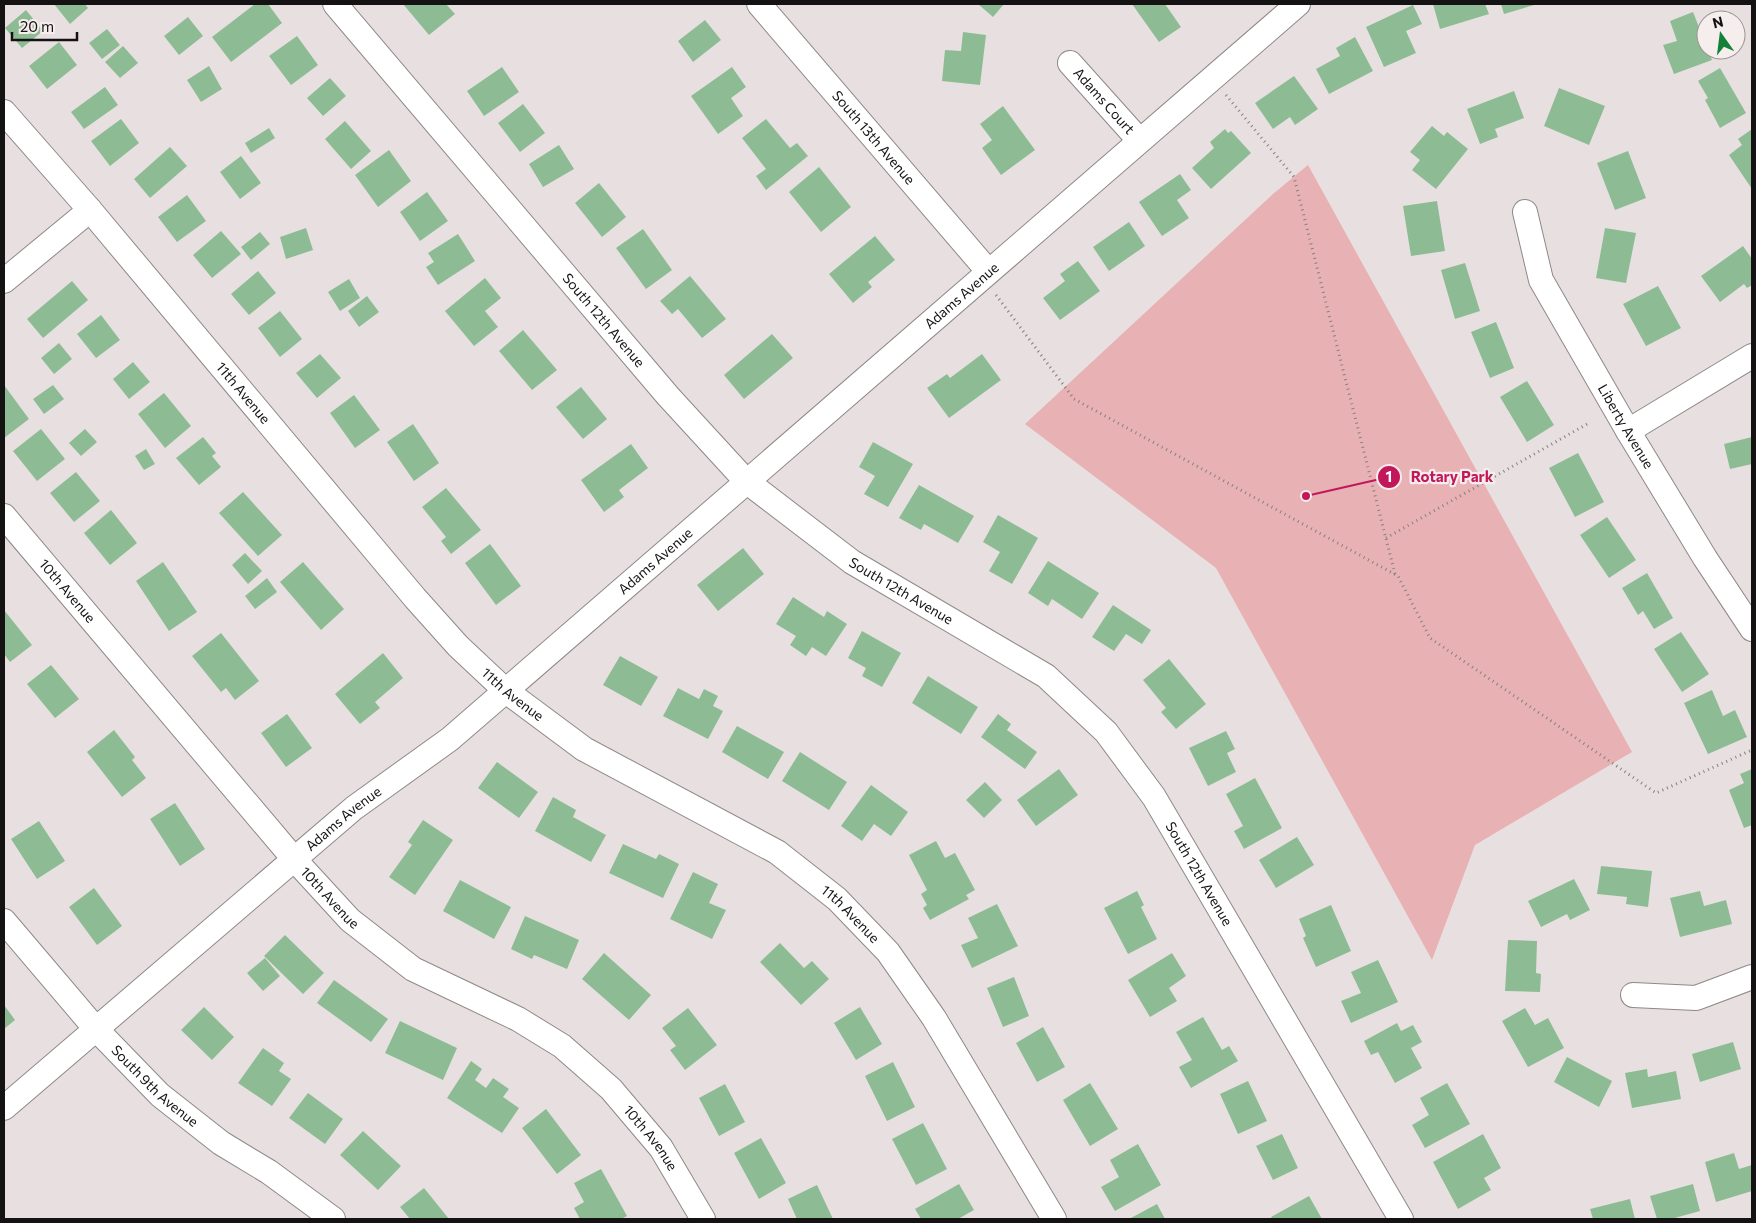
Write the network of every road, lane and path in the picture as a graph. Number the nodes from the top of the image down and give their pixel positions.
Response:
1 (335, 4) edge
2 (759, 4) edge
3 (1298, 4) edge
4 (1070, 63) dead end
5 (1213, 79) junction
6 (4, 112) edge
7 (1139, 140) junction
8 (90, 210) junction
9 (1525, 212) dead end
10 (985, 273) junction
11 (4, 281) edge
12 (1752, 356) edge
13 (1589, 423) dead end
14 (1628, 431) junction
15 (746, 481) junction
16 (4, 516) edge
17 (1386, 538) junction
18 (1395, 574) junction
19 (1752, 629) edge
20 (506, 691) junction
21 (1752, 750) edge
22 (294, 859) junction
23 (4, 921) edge
24 (1752, 977) edge
25 (1633, 995) dead end
26 (95, 1028) junction
27 (4, 1108) edge
28 (333, 1219) edge
29 (703, 1219) edge
30 (1054, 1219) edge
31 (1401, 1219) edge

1 - 15 street, South 12th Avenue
2 - 10 street, South 13th Avenue
3 - 5 street, Adams Avenue
4 - 7 street, Adams Court
5 - 7 street, Adams Avenue
5 - 17 path
6 - 8 street, 11th Avenue
7 - 10 street, Adams Avenue
8 - 11 street
8 - 20 street, 11th Avenue
9 - 14 street, Liberty Avenue
10 - 15 street, Adams Avenue
10 - 18 path
12 - 14 street
13 - 17 path
14 - 19 street, Liberty Avenue
15 - 20 street, Adams Avenue
15 - 31 street, South 12th Avenue
16 - 22 street, 10th Avenue
17 - 18 path
18 - 21 path
20 - 22 street, Adams Avenue
20 - 30 street, 11th Avenue
22 - 26 street, Adams Avenue
22 - 29 street, 10th Avenue
23 - 26 street, South 9th Avenue
24 - 25 street
26 - 27 street, Adams Avenue
26 - 28 street, South 9th Avenue

